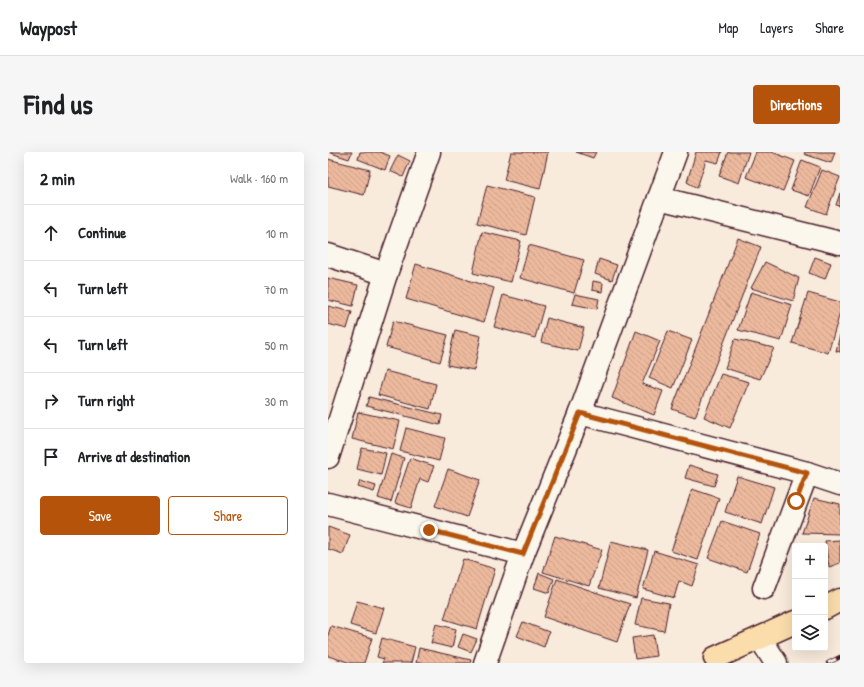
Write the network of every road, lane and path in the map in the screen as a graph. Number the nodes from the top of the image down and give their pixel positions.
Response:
1 (429, 152) edge
2 (676, 152) edge
3 (659, 198) junction
4 (840, 243) edge
5 (328, 255) edge
6 (386, 274) junction
7 (580, 413) junction
8 (328, 457) edge
9 (807, 473) junction
10 (840, 484) edge
11 (328, 504) edge
12 (523, 554) junction
13 (764, 588) dead end
14 (840, 600) edge
15 (828, 606) edge
16 (792, 623) edge
17 (760, 638) junction
18 (709, 661) edge
19 (485, 663) edge
20 (776, 663) edge

1 - 6 street
2 - 3 street
3 - 4 street
3 - 7 street
5 - 6 street
6 - 8 street
7 - 9 street
7 - 12 street
9 - 10 street
9 - 13 street
11 - 12 street
12 - 19 street
14 - 15 main road
16 - 17 main road
17 - 18 main road
17 - 20 street

